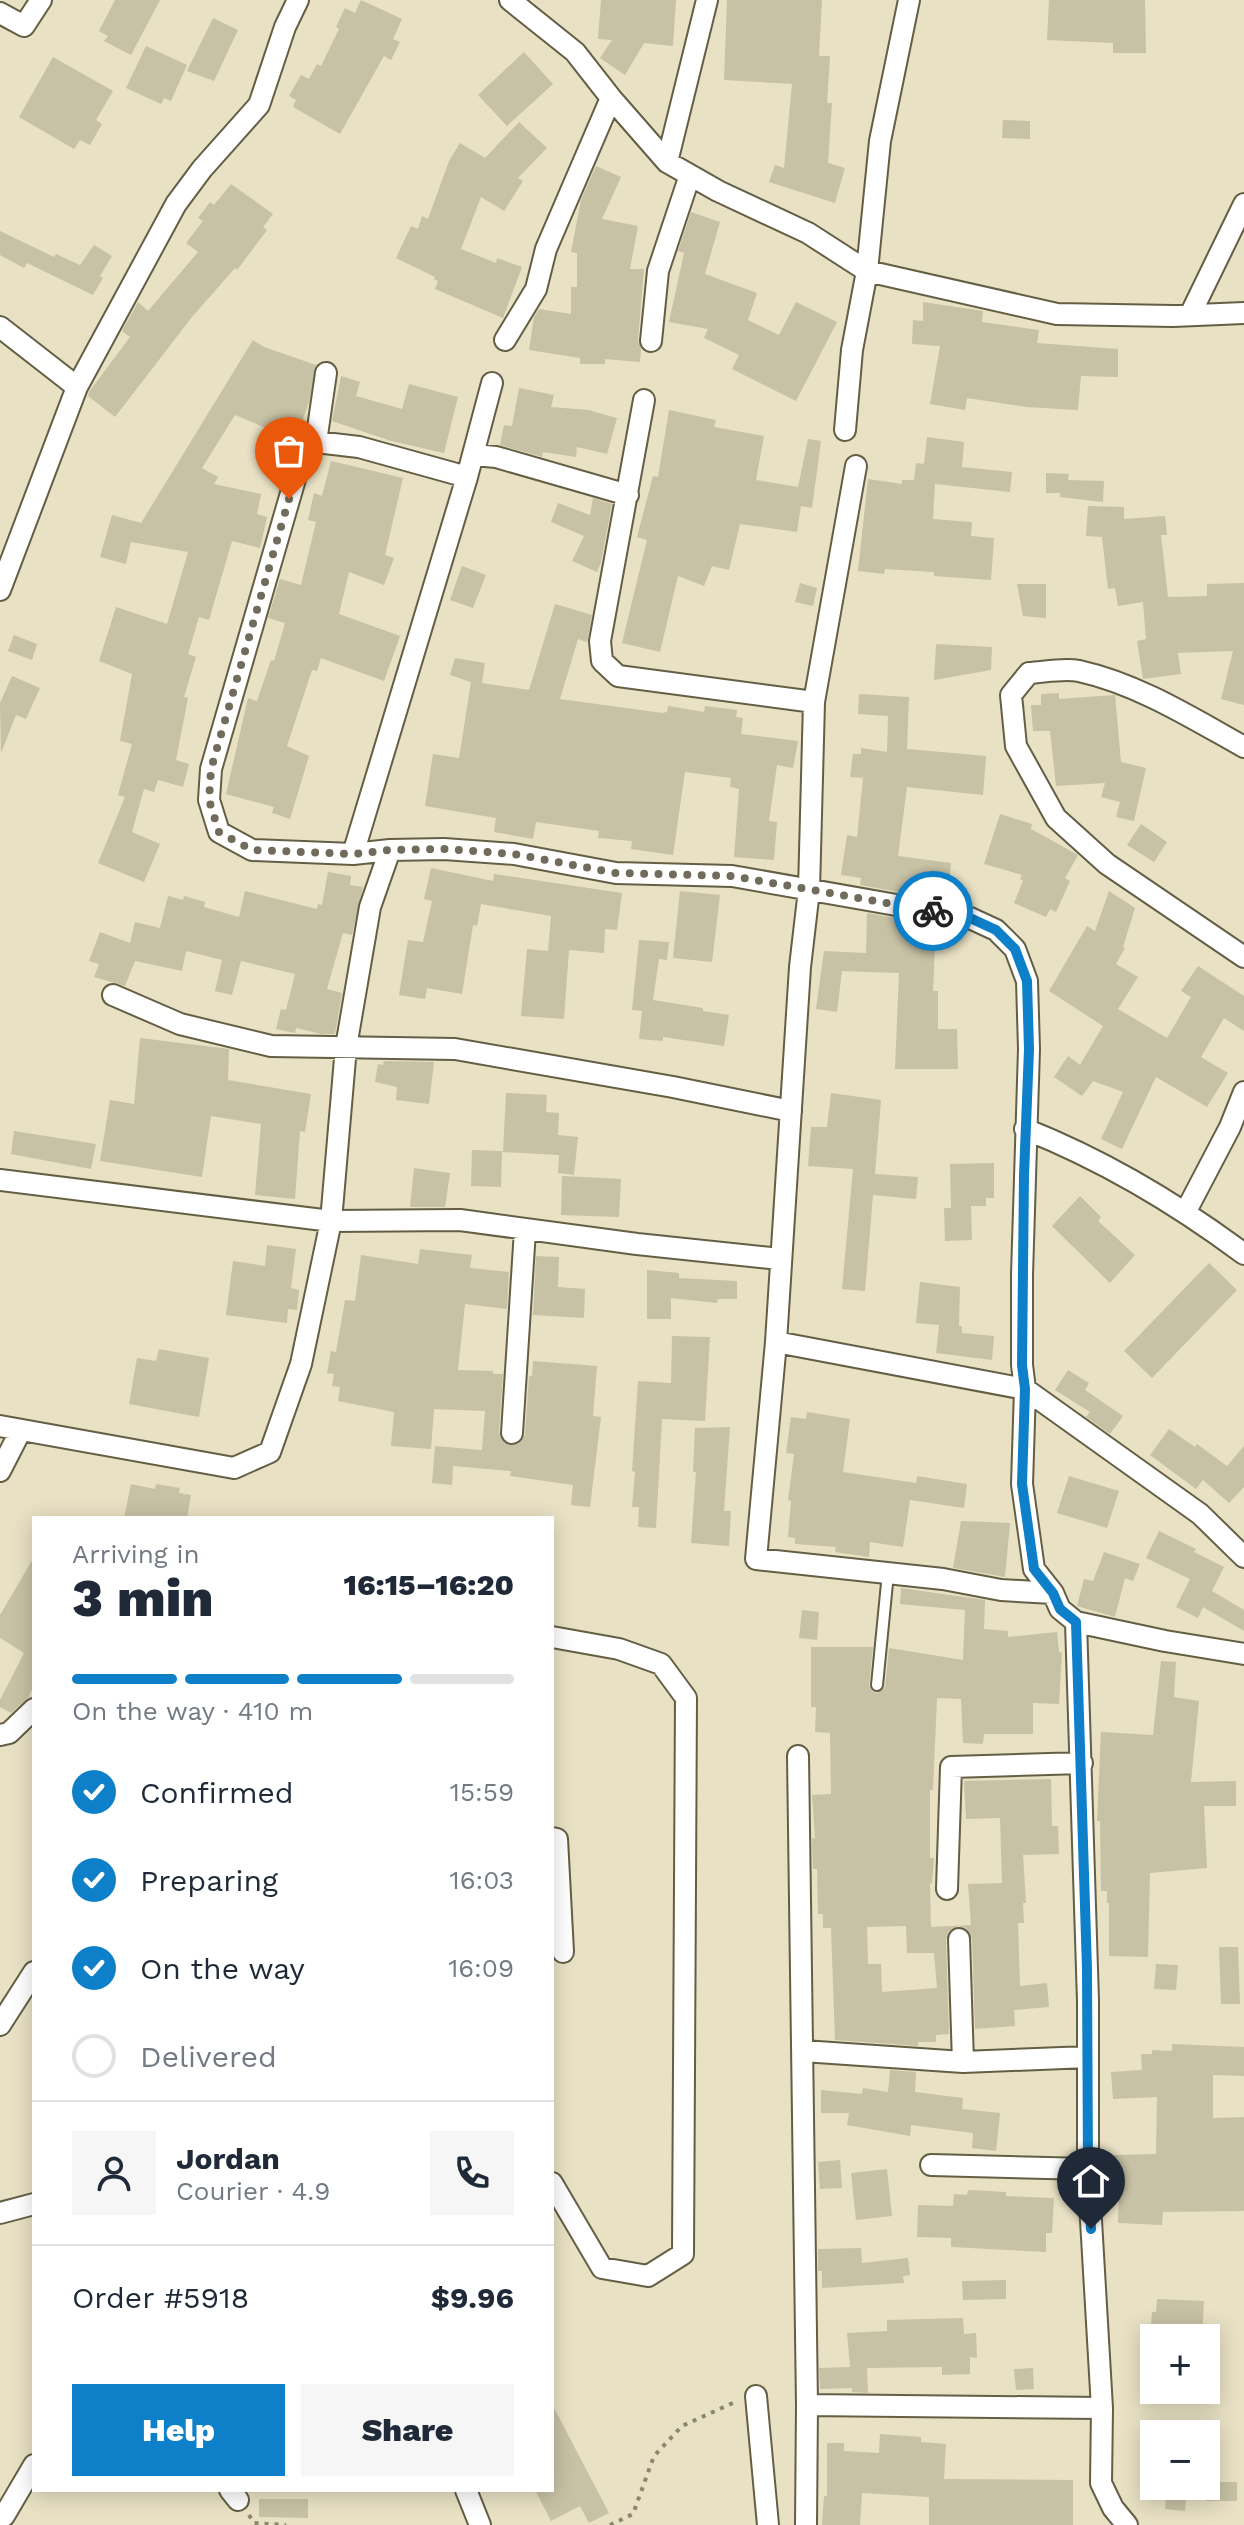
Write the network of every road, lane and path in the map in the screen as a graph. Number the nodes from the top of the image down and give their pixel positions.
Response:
1 (41, 0) edge
2 (298, 0) edge
3 (510, 0) edge
4 (707, 0) edge
5 (909, 0) edge
6 (0, 13) edge
7 (611, 98) junction
8 (667, 162) junction
9 (690, 175) junction
10 (1244, 204) edge
11 (867, 271) junction
12 (1244, 313) edge
13 (1190, 315) junction
14 (0, 327) edge
15 (505, 340) dead end
16 (651, 341) dead end
17 (326, 373) dead end
18 (492, 383) dead end
19 (77, 387) junction
20 (644, 400) dead end
21 (845, 430) dead end
22 (316, 442) junction
23 (474, 455) junction
24 (856, 466) dead end
25 (467, 477) junction
26 (628, 495) junction
27 (0, 590) edge
28 (814, 702) junction
29 (1244, 747) edge
30 (390, 850) junction
31 (353, 854) junction
32 (809, 890) junction
33 (1244, 957) edge
34 (113, 995) dead end
35 (346, 1047) junction
36 (1244, 1092) edge
37 (791, 1111) junction
38 (1025, 1129) junction
39 (0, 1180) edge
40 (1186, 1211) junction
41 (331, 1221) junction
42 (525, 1230) junction
43 (1244, 1254) edge
44 (780, 1259) junction
45 (776, 1342) junction
46 (1025, 1389) junction
47 (0, 1426) edge
48 (21, 1430) junction
49 (512, 1433) dead end
50 (0, 1471) edge
51 (1244, 1557) edge
52 (888, 1573) junction
53 (1053, 1593) junction
54 (1076, 1622) junction
55 (554, 1637) edge
56 (1244, 1654) edge
57 (877, 1685) dead end
58 (32, 1711) edge
59 (0, 1735) edge
60 (798, 1756) dead end
61 (1082, 1763) junction
62 (554, 1838) edge
63 (947, 1889) dead end
64 (959, 1939) dead end
65 (563, 1952) dead end
66 (32, 1975) edge
67 (32, 2002) edge
68 (5, 2018) edge
69 (803, 2051) junction
70 (1088, 2057) junction
71 (963, 2062) junction
72 (931, 2165) dead end
73 (1088, 2169) junction
74 (554, 2186) edge
75 (32, 2205) edge
76 (0, 2213) edge
77 (756, 2396) joint
78 (807, 2405) junction
79 (1102, 2408) junction
80 (32, 2469) edge
81 (467, 2492) edge
82 (234, 2495) edge
83 (7, 2518) edge
84 (286, 2525) edge
85 (480, 2525) edge
86 (610, 2525) edge
87 (768, 2525) edge
88 (806, 2525) edge
89 (1127, 2525) edge

1 - 6 street
2 - 19 street
3 - 7 street
4 - 8 street
5 - 11 street
7 - 8 street
7 - 15 street
8 - 9 street
9 - 11 street
9 - 16 street
10 - 13 street
11 - 13 street
11 - 21 street
12 - 13 street
14 - 19 street
17 - 22 street
18 - 23 street
19 - 27 street
20 - 26 street
22 - 25 street
22 - 31 street
23 - 25 street
23 - 26 street
24 - 28 street
25 - 31 street
26 - 28 street
28 - 32 street
29 - 33 street
30 - 31 street
30 - 32 street
30 - 35 street
32 - 37 street
32 - 38 street
34 - 35 street
35 - 37 street
35 - 41 street
36 - 40 street
37 - 44 street
38 - 40 street
38 - 46 street
39 - 41 street
40 - 43 street
41 - 42 street
41 - 48 street
42 - 44 street
42 - 49 street
44 - 45 street
45 - 46 street
45 - 52 street
46 - 51 street
46 - 53 street
47 - 48 street
48 - 50 street
52 - 53 street
52 - 57 lane
53 - 54 street
54 - 56 street
54 - 61 street
55 - 74 street
58 - 59 street
60 - 69 street
61 - 63 street
61 - 70 street
62 - 65 street
64 - 71 street
66 - 68 street
67 - 68 street
69 - 71 street
69 - 78 street
70 - 71 street
70 - 73 street
72 - 73 street
73 - 79 street
75 - 76 street
77 - 86 path
77 - 87 street
78 - 79 street
78 - 88 street
79 - 89 street
80 - 83 street
81 - 85 street
82 - 84 path

